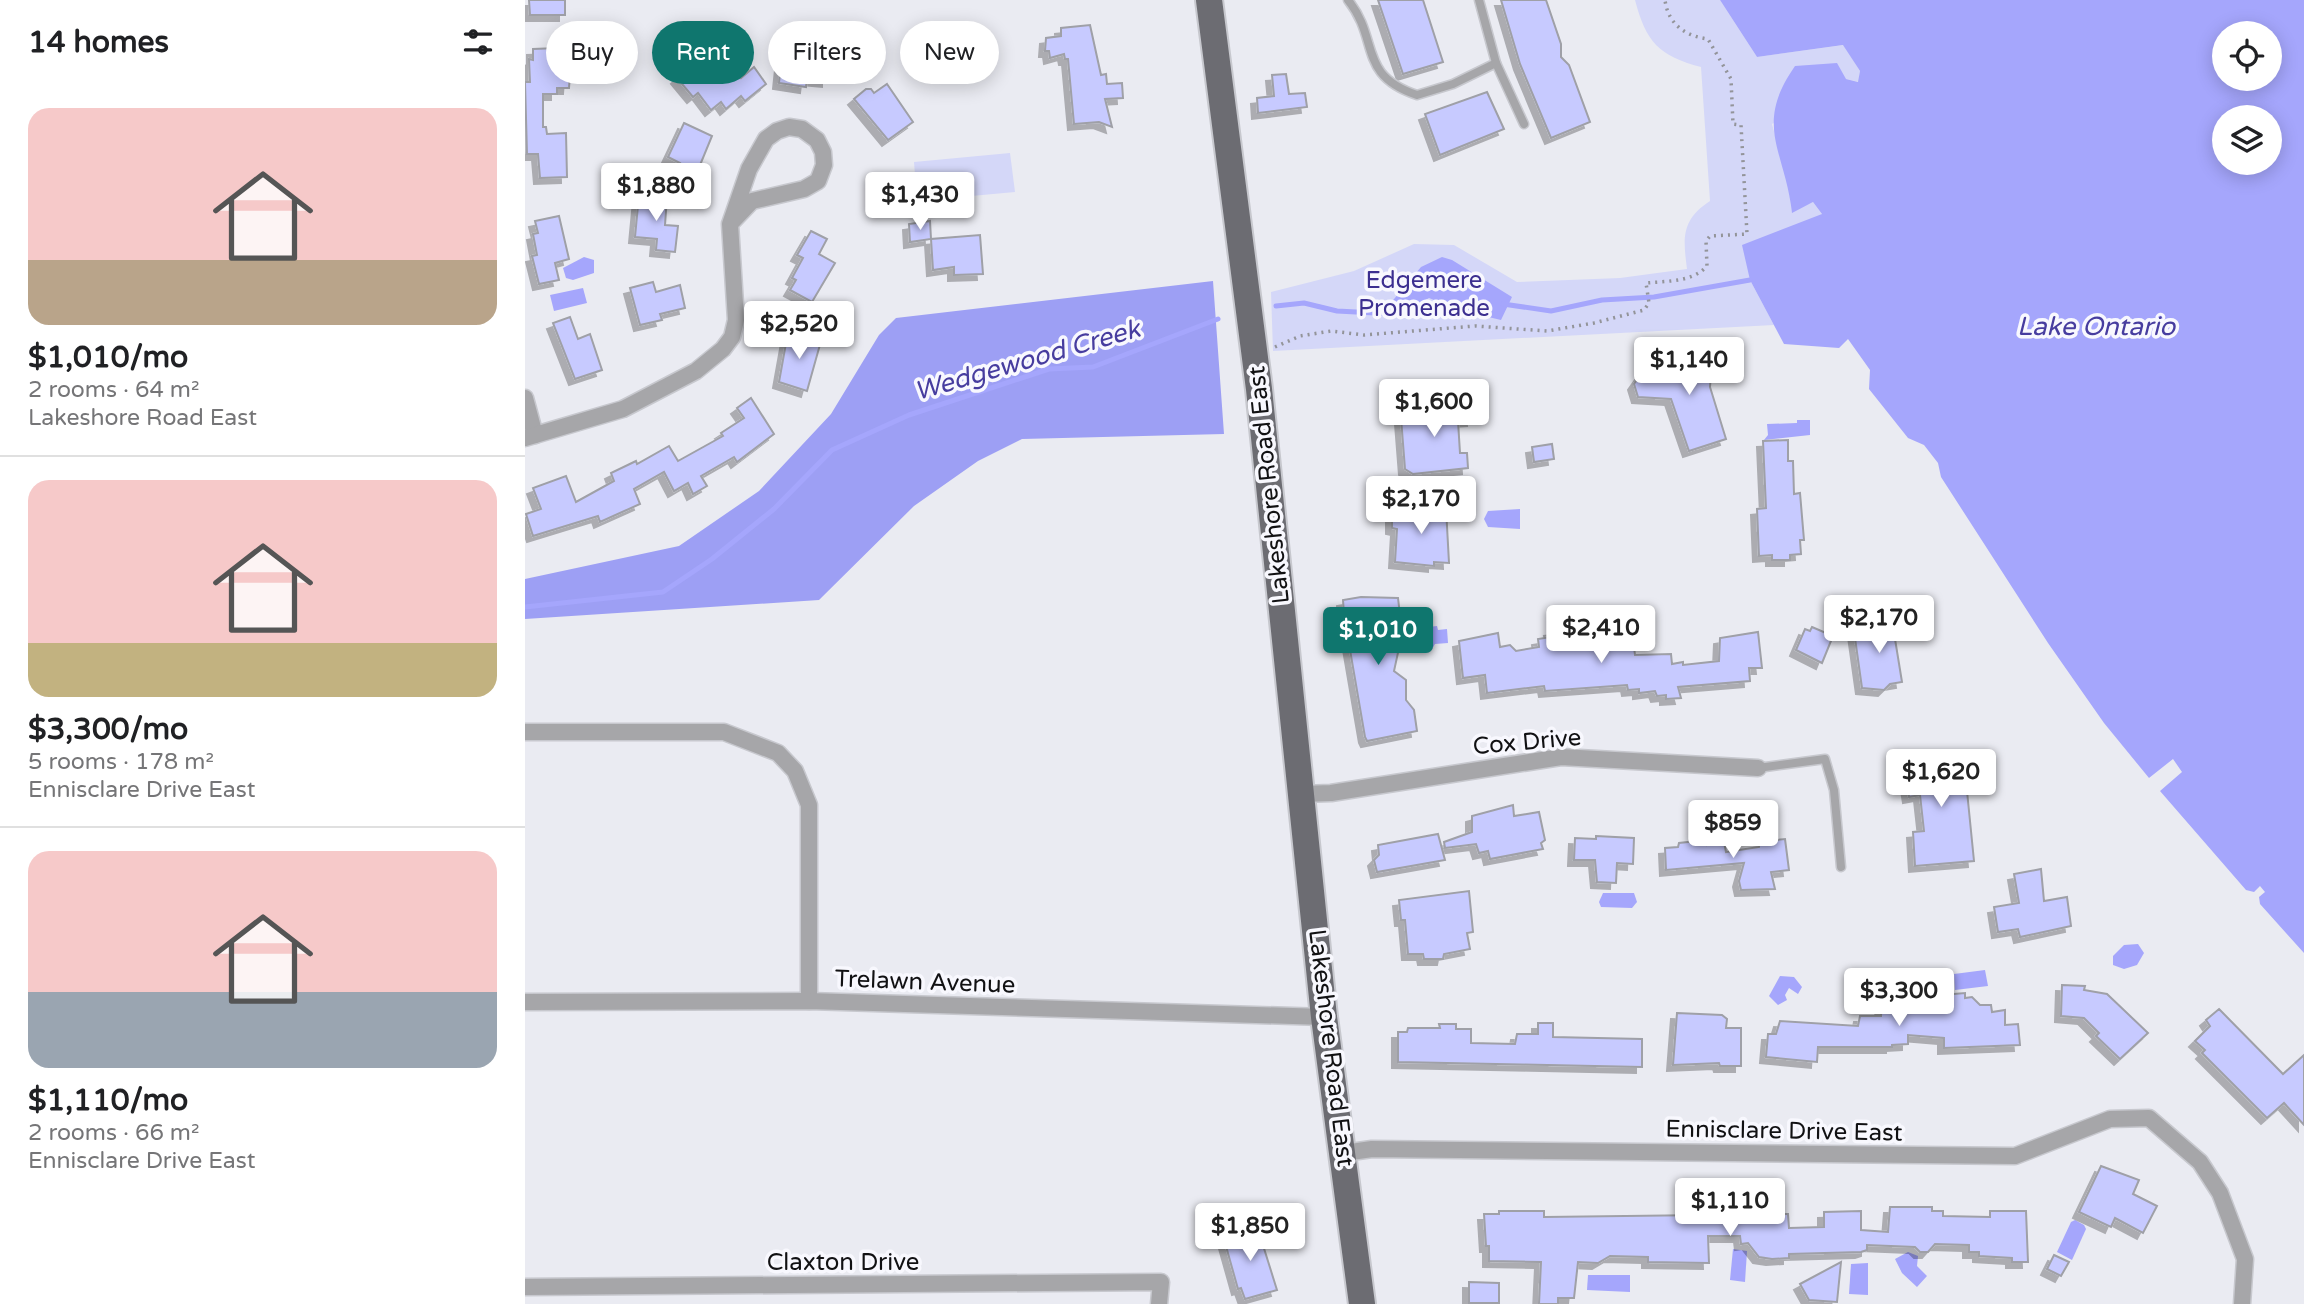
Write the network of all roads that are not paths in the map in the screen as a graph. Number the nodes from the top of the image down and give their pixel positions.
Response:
1 (1209, 0) edge
2 (1348, 0) edge
3 (1479, 0) edge
4 (1496, 63) junction
5 (1524, 124) dead end
6 (730, 224) junction
7 (525, 398) edge
8 (530, 436) edge
9 (525, 732) edge
10 (1758, 768) joint
11 (1302, 794) junction
12 (1841, 867) dead end
13 (809, 1001) junction
14 (525, 1002) edge
15 (1324, 1017) junction
16 (1344, 1153) junction
17 (525, 1287) edge
18 (1159, 1304) edge
19 (1362, 1304) edge
20 (2242, 1304) edge

1 - 11 main road, Lakeshore Road East
2 - 4 lane
3 - 4 lane
4 - 5 lane
6 - 6 street
6 - 8 street
7 - 8 street
9 - 13 street
10 - 11 street, Cox Drive
10 - 12 lane
11 - 15 main road, Lakeshore Road East
13 - 14 street, Trelawn Avenue
13 - 15 street, Trelawn Avenue
15 - 16 main road, Lakeshore Road East
16 - 19 main road, Lakeshore Road East
16 - 20 street, Ennisclare Drive East
17 - 18 street, Claxton Drive

